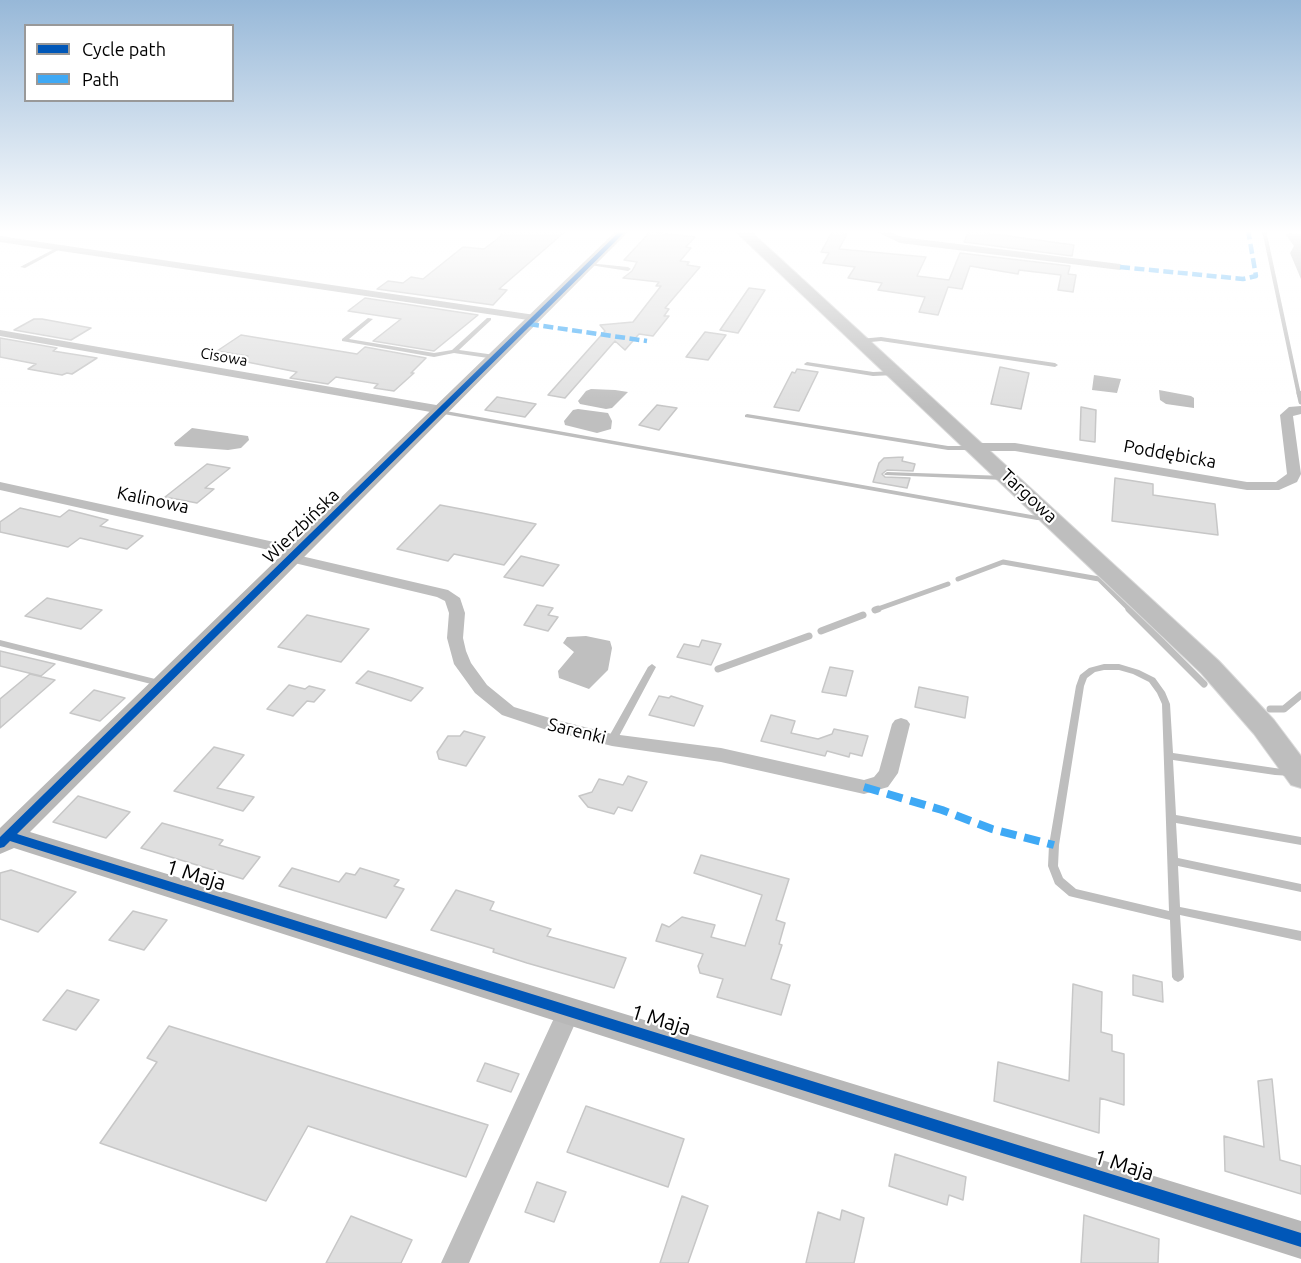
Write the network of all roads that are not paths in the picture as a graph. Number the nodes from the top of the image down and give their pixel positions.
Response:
1 (338, 289) edge
2 (565, 289) edge
3 (804, 289) edge
4 (535, 318) junction
5 (370, 319) dead end
6 (489, 319) dead end
7 (0, 333) edge
8 (860, 341) junction
9 (454, 351) junction
10 (495, 357) junction
11 (807, 364) dead end
12 (1055, 365) dead end
13 (895, 373) junction
14 (1301, 410) edge
15 (441, 411) junction
16 (747, 416) dead end
17 (976, 447) junction
18 (887, 474) dead end
19 (1009, 478) junction
20 (0, 486) edge
21 (1052, 517) junction
22 (294, 555) junction
23 (0, 643) edge
24 (652, 667) dead end
25 (164, 684) junction
26 (901, 724) dead end
27 (612, 740) junction
28 (1168, 756) junction
29 (1300, 775) edge
30 (1171, 818) junction
31 (4, 840) edge
32 (1301, 841) edge
33 (1173, 861) junction
34 (1301, 888) edge
35 (1175, 914) junction
36 (1301, 936) edge
37 (1178, 977) dead end
38 (570, 1010) junction
39 (1301, 1240) edge
40 (455, 1263) edge

1 - 4 street
2 - 4 street, Wierzbińska
3 - 8 main road, Targowa
4 - 10 street, Wierzbińska
5 - 9 lane
6 - 9 lane
7 - 15 street, Cisowa
8 - 12 lane
8 - 13 main road, Targowa
9 - 10 lane
10 - 15 street, Wierzbińska
11 - 13 lane
13 - 17 main road, Targowa
14 - 17 street, Poddębicka
15 - 21 lane
15 - 22 street, Wierzbińska
16 - 17 lane
17 - 19 main road, Targowa
18 - 19 lane
19 - 21 main road, Targowa
20 - 22 street, Kalinowa
21 - 29 main road, Targowa
22 - 25 street, Wierzbińska
22 - 27 street, Sarenki
23 - 25 lane
24 - 27 lane
25 - 31 street, Wierzbińska
26 - 27 street, Sarenki
28 - 29 lane
28 - 30 lane
28 - 35 lane
30 - 32 lane
30 - 33 lane
31 - 38 street, 1 Maja
33 - 34 lane
33 - 35 lane
35 - 36 lane
35 - 37 lane
38 - 39 street, 1 Maja
38 - 40 street

